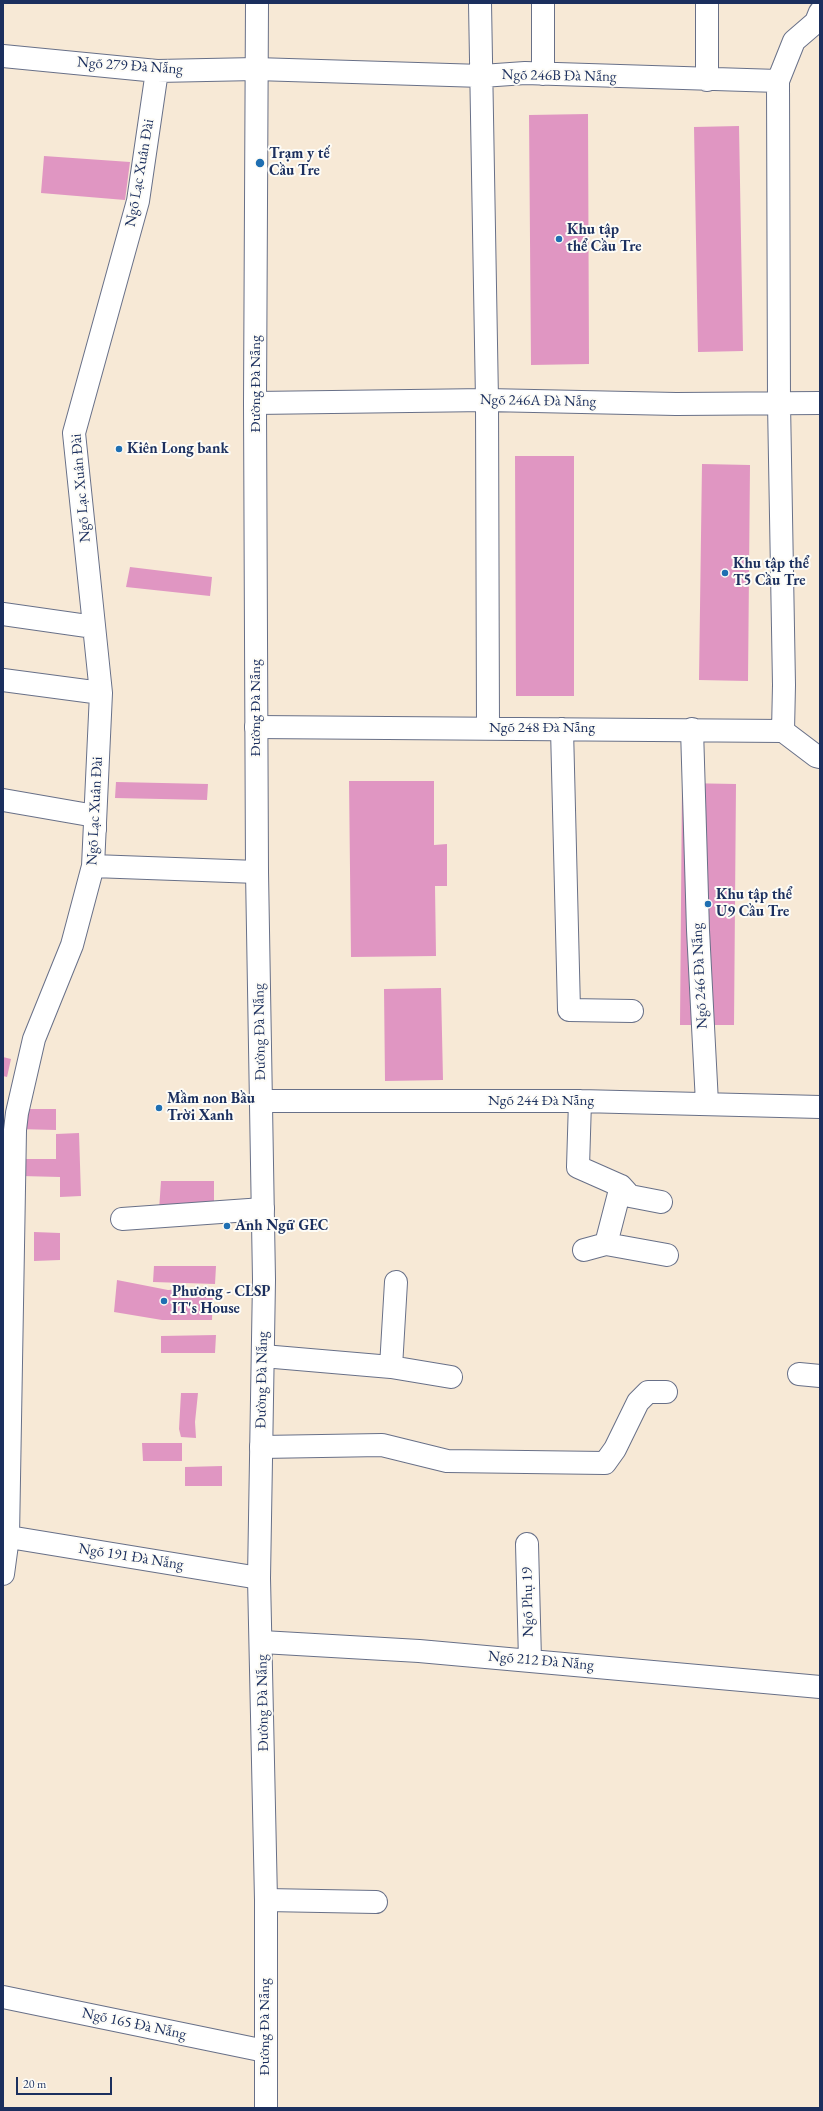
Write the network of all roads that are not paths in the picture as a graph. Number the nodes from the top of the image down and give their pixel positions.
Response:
1 (257, 3) edge
2 (480, 3) edge
3 (543, 3) edge
4 (708, 3) edge
5 (820, 12) edge
6 (3, 56) edge
7 (256, 69) junction
8 (157, 71) junction
9 (543, 74) junction
10 (482, 76) junction
11 (707, 80) junction
12 (778, 82) junction
13 (487, 400) junction
14 (255, 403) junction
15 (779, 403) junction
16 (820, 403) edge
17 (3, 614) edge
18 (94, 627) junction
19 (3, 680) edge
20 (101, 693) junction
21 (256, 727) junction
22 (488, 728) junction
23 (562, 729) junction
24 (692, 729) junction
25 (783, 731) junction
26 (820, 757) edge
27 (3, 800) edge
28 (95, 816) junction
29 (93, 866) junction
30 (257, 872) junction
31 (632, 1011) dead end
32 (261, 1101) junction
33 (580, 1101) junction
34 (707, 1103) junction
35 (820, 1107) edge
36 (9, 1125) edge
37 (621, 1186) junction
38 (661, 1202) dead end
39 (263, 1209) junction
40 (122, 1219) dead end
41 (606, 1244) junction
42 (584, 1250) dead end
43 (667, 1255) dead end
44 (8, 1261) edge
45 (396, 1282) dead end
46 (263, 1356) junction
47 (391, 1367) junction
48 (799, 1374) dead end
49 (820, 1376) edge
50 (451, 1377) dead end
51 (666, 1392) dead end
52 (261, 1447) junction
53 (6, 1537) edge
54 (527, 1544) dead end
55 (3, 1574) edge
56 (259, 1578) junction
57 (262, 1642) junction
58 (530, 1660) junction
59 (820, 1684) edge
60 (266, 1900) junction
61 (376, 1902) dead end
62 (3, 1997) edge
63 (265, 2051) junction
64 (266, 2108) edge

1 - 7 main road, Đường Đà Nẵng
2 - 10 main road
3 - 9 main road
4 - 11 main road
5 - 12 main road
6 - 8 main road, Ngõ 279 Đà Nẵng
7 - 8 main road, Ngõ 279 Đà Nẵng
7 - 10 main road, Ngõ 246B Đà Nẵng
7 - 14 main road, Đường Đà Nẵng
8 - 18 main road, Ngõ Lạc Xuân Đài
9 - 10 main road, Ngõ 246B Đà Nẵng
9 - 11 main road, Ngõ 246B Đà Nẵng
10 - 13 main road
11 - 12 main road, Ngõ 246B Đà Nẵng
12 - 15 main road
13 - 14 main road, Ngõ 246A Đà Nẵng
13 - 15 main road, Ngõ 246A Đà Nẵng
13 - 22 main road
14 - 21 main road, Đường Đà Nẵng
15 - 16 main road, Ngõ 246A Đà Nẵng
15 - 25 main road
17 - 18 main road
18 - 20 main road, Ngõ Lạc Xuân Đài
19 - 20 main road
20 - 28 main road, Ngõ Lạc Xuân Đài
21 - 22 main road, Ngõ 248 Đà Nẵng
21 - 30 main road, Đường Đà Nẵng
22 - 23 main road, Ngõ 248 Đà Nẵng
23 - 24 main road, Ngõ 248 Đà Nẵng
23 - 31 main road
24 - 25 main road, Ngõ 248 Đà Nẵng
24 - 34 main road, Ngõ 246 Đà Nẵng
25 - 26 main road
27 - 28 main road
28 - 29 main road, Ngõ Lạc Xuân Đài
29 - 30 main road
29 - 36 main road, Ngõ Lạc Xuân Đài
30 - 32 main road, Đường Đà Nẵng
32 - 33 main road, Ngõ 244 Đà Nẵng
32 - 39 main road, Đường Đà Nẵng
33 - 34 main road, Ngõ 244 Đà Nẵng
33 - 37 main road
34 - 35 main road, Ngõ 244 Đà Nẵng
36 - 44 main road, Ngõ Lạc Xuân Đài
37 - 38 main road
37 - 41 main road
39 - 40 main road
39 - 46 main road, Đường Đà Nẵng
41 - 42 main road
41 - 43 main road
44 - 53 main road, Ngõ Lạc Xuân Đài
45 - 47 main road
46 - 47 main road
46 - 52 main road, Đường Đà Nẵng
47 - 50 main road
48 - 49 main road
51 - 52 main road
52 - 56 main road, Đường Đà Nẵng
53 - 55 main road, Ngõ Lạc Xuân Đài
53 - 56 main road, Ngõ 191 Đà Nẵng
54 - 58 main road, Ngõ Phụ 19
56 - 57 main road, Đường Đà Nẵng
57 - 58 main road, Ngõ 212 Đà Nẵng
57 - 60 main road, Đường Đà Nẵng
58 - 59 main road, Ngõ 212 Đà Nẵng
60 - 61 main road
60 - 63 main road, Đường Đà Nẵng
62 - 63 main road, Ngõ 165 Đà Nẵng
63 - 64 main road, Đường Đà Nẵng

